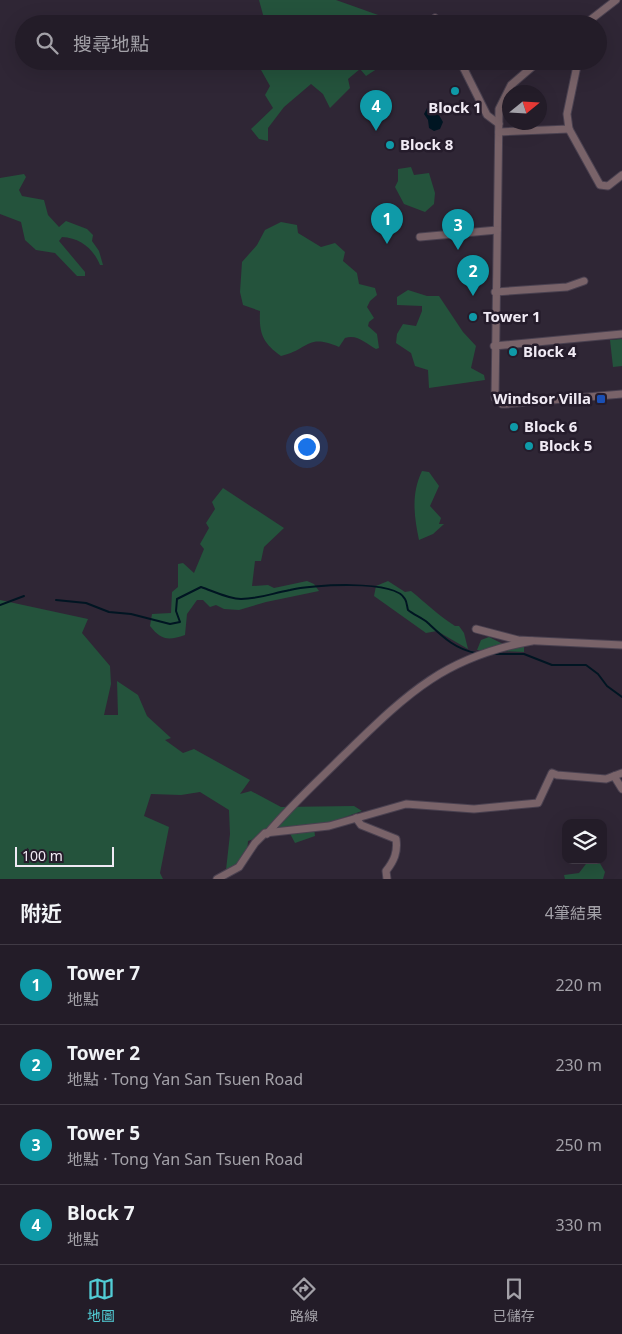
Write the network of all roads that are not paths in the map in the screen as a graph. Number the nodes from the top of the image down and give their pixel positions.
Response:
1 (616, 0) edge
2 (597, 15) edge
3 (465, 70) edge
4 (529, 70) edge
5 (576, 70) edge
6 (499, 124) junction
7 (569, 129) junction
8 (499, 132) junction
9 (622, 175) edge
10 (497, 230) junction
11 (420, 237) dead end
12 (584, 281) dead end
13 (495, 292) junction
14 (622, 334) edge
15 (494, 346) junction
16 (622, 394) edge
17 (476, 629) dead end
18 (532, 641) junction
19 (622, 645) edge
20 (618, 775) edge
21 (622, 789) edge
22 (356, 818) junction
23 (217, 879) edge
24 (231, 879) edge
25 (387, 879) edge

1 - 2 street
3 - 6 street
4 - 6 street
5 - 7 street
6 - 8 street
7 - 8 street
7 - 9 street
8 - 10 street
10 - 11 street
10 - 13 street
12 - 13 street
13 - 15 street
14 - 15 street
15 - 16 street
17 - 18 street
18 - 19 street
18 - 24 street
20 - 21 street
20 - 22 street
22 - 23 street
22 - 25 street

